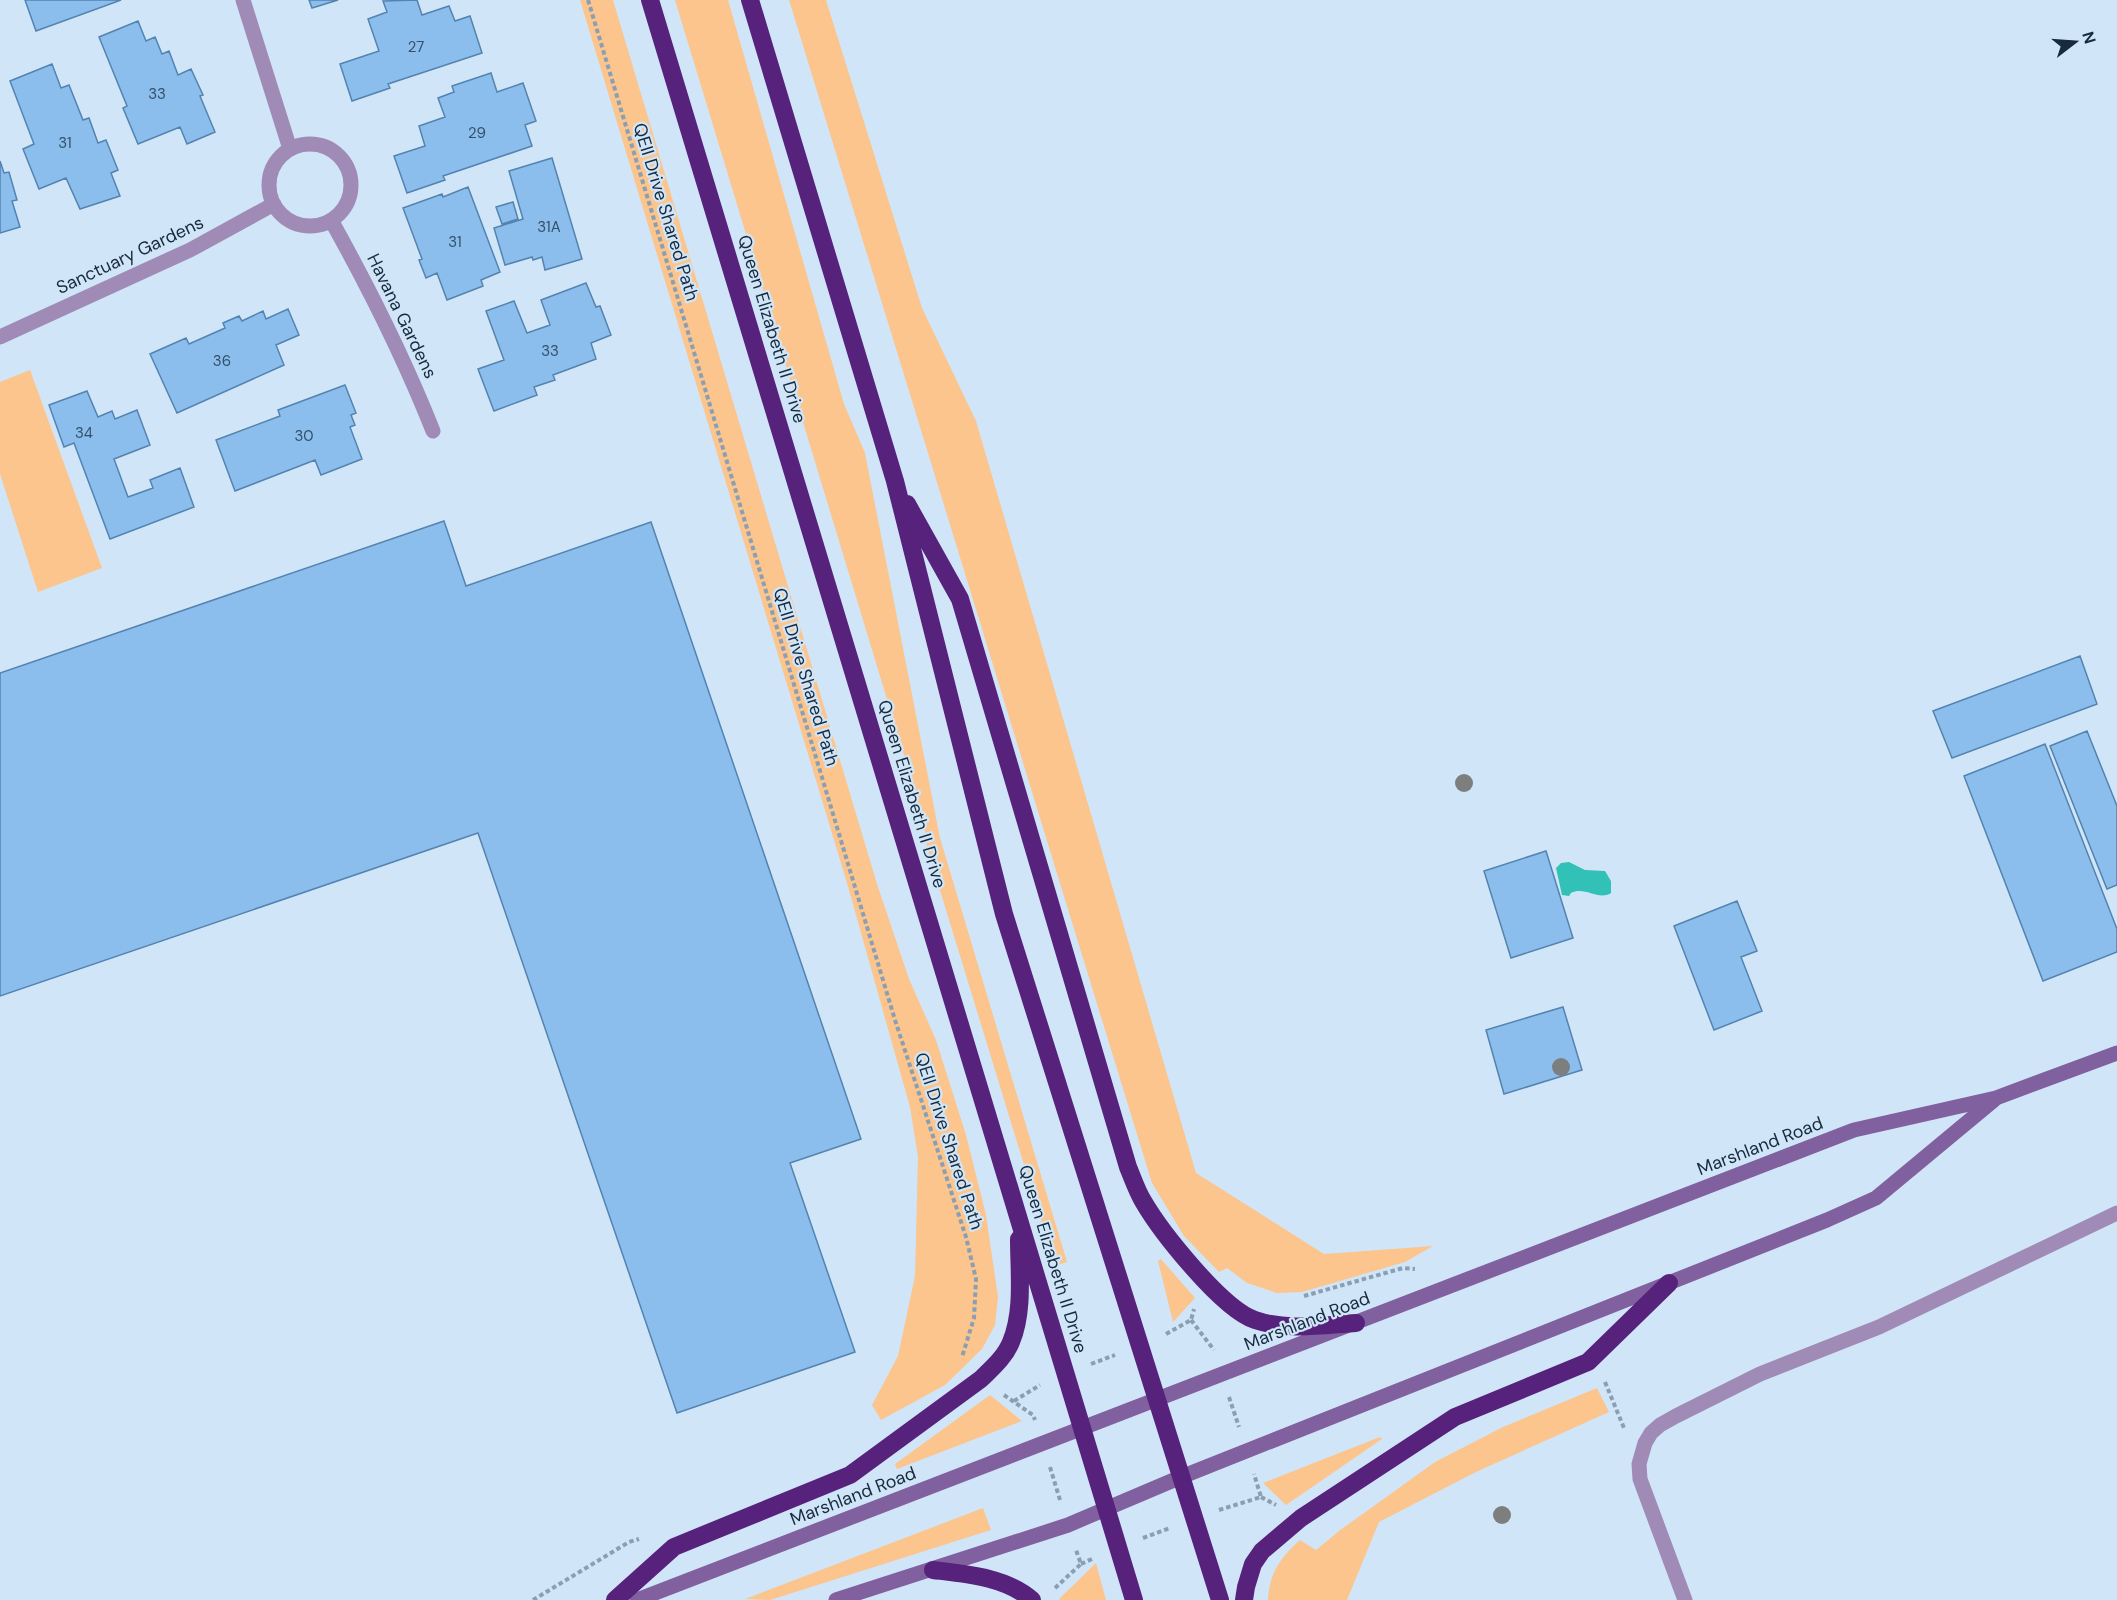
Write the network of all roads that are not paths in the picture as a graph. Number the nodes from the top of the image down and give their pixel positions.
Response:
1 (243, 0) edge
2 (650, 0) edge
3 (750, 0) edge
4 (290, 149) junction
5 (274, 204) junction
6 (331, 220) junction
7 (0, 337) edge
8 (433, 431) dead end
9 (895, 481) junction
10 (2117, 1053) edge
11 (1996, 1098) junction
12 (2117, 1213) edge
13 (1019, 1220) junction
14 (1669, 1283) junction
15 (1356, 1323) junction
16 (1157, 1400) junction
17 (1082, 1430) junction
18 (1181, 1477) junction
19 (1106, 1510) junction
20 (933, 1570) junction
21 (615, 1600) edge
22 (637, 1600) edge
23 (836, 1600) edge
24 (1032, 1600) edge
25 (1134, 1600) edge
26 (1220, 1600) edge
27 (1244, 1600) edge
28 (1685, 1600) edge

1 - 4 street
2 - 13 highway, Queen Elizabeth II Drive
3 - 9 highway
4 - 5 street
4 - 6 street
5 - 6 street
5 - 7 street, Sanctuary Gardens
6 - 8 street, Havana Gardens
9 - 15 highway
9 - 16 highway
10 - 11 main road, Marshland Road
11 - 14 main road, Marshland Road
11 - 15 main road, Marshland Road
12 - 28 street
13 - 17 highway, Queen Elizabeth II Drive
13 - 21 highway
14 - 18 main road, Marshland Road
14 - 27 highway
15 - 16 main road, Marshland Road
16 - 17 main road, Marshland Road
16 - 18 highway
17 - 19 highway, Queen Elizabeth II Drive
17 - 22 main road, Marshland Road
18 - 19 main road, Marshland Road
18 - 26 highway
19 - 20 main road, Marshland Road
19 - 25 highway, Queen Elizabeth II Drive
20 - 23 main road, Marshland Road
20 - 24 highway

